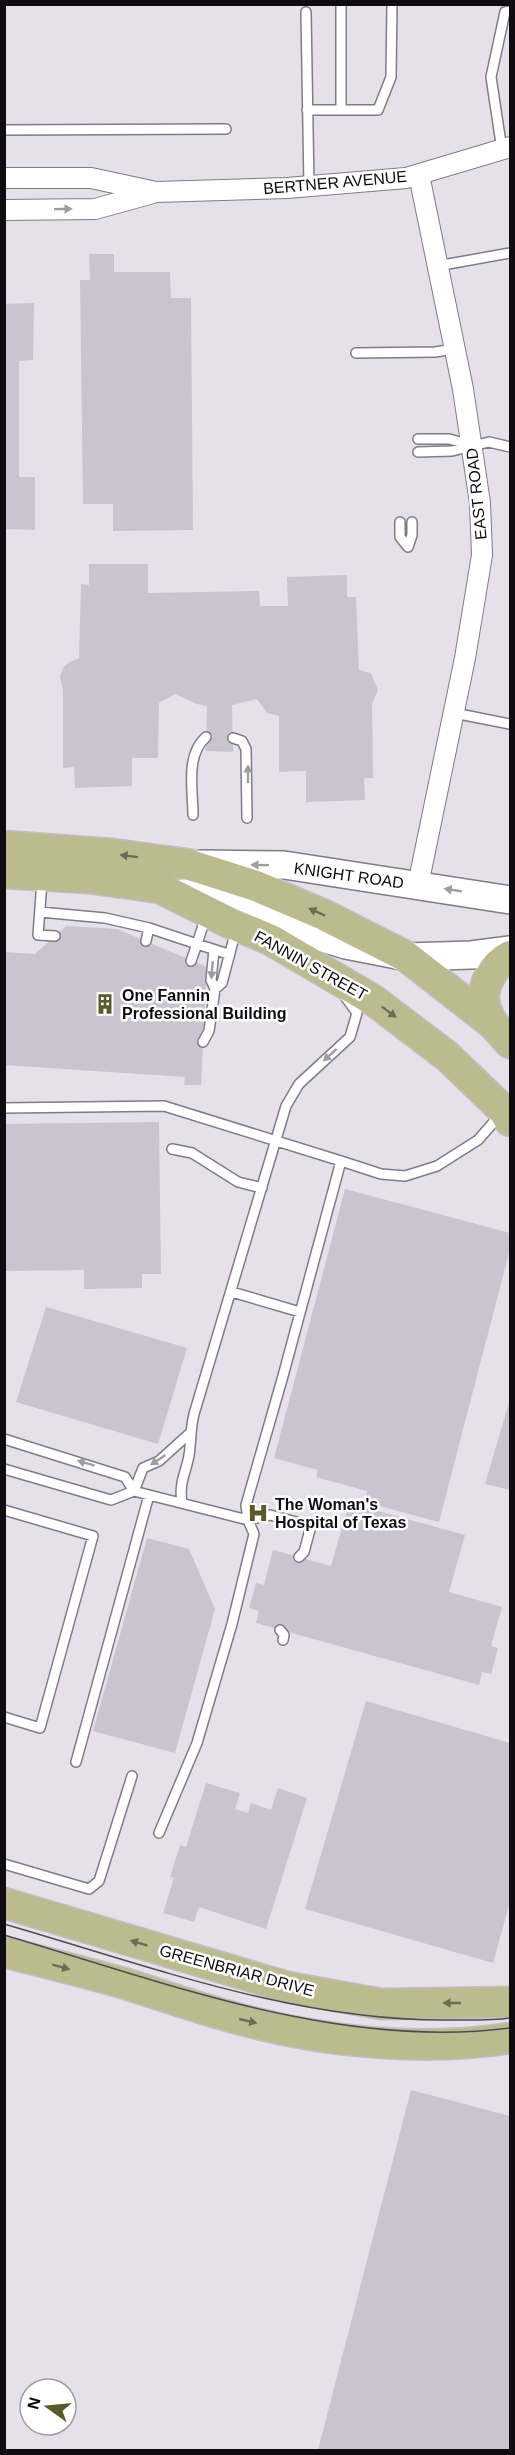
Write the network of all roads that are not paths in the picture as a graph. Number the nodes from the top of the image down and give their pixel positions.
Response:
1 (341, 4) edge
2 (392, 4) edge
3 (510, 11) edge
4 (306, 12) dead end
5 (307, 110) junction
6 (341, 110) junction
7 (226, 129) dead end
8 (4, 130) edge
9 (506, 148) edge
10 (419, 175) junction
11 (4, 178) edge
12 (309, 186) junction
13 (156, 192) junction
14 (4, 210) edge
15 (510, 254) edge
16 (437, 266) junction
17 (454, 349) junction
18 (356, 353) dead end
19 (418, 440) dead end
20 (471, 446) junction
21 (510, 447) edge
22 (418, 452) dead end
23 (400, 522) dead end
24 (412, 522) dead end
25 (454, 713) junction
26 (510, 724) edge
27 (206, 738) dead end
28 (233, 738) dead end
29 (193, 815) dead end
30 (247, 818) dead end
31 (4, 846) edge
32 (187, 864) junction
33 (52, 867) junction
34 (4, 873) edge
35 (418, 885) junction
36 (160, 888) junction
37 (510, 900) edge
38 (40, 912) junction
39 (208, 912) junction
40 (237, 926) junction
41 (149, 928) junction
42 (55, 936) dead end
43 (146, 941) dead end
44 (197, 944) junction
45 (214, 950) junction
46 (510, 950) edge
47 (228, 954) junction
48 (510, 956) edge
49 (406, 957) junction
50 (191, 961) dead end
51 (328, 973) junction
52 (215, 989) junction
53 (502, 1034) edge
54 (203, 1042) dead end
55 (4, 1108) edge
56 (508, 1113) edge
57 (275, 1142) junction
58 (172, 1149) dead end
59 (341, 1161) junction
60 (262, 1188) junction
61 (232, 1292) junction
62 (300, 1312) junction
63 (190, 1433) junction
64 (4, 1439) edge
65 (4, 1469) edge
66 (134, 1491) junction
67 (149, 1495) junction
68 (182, 1503) junction
69 (4, 1510) edge
70 (248, 1520) junction
71 (303, 1556) dead end
72 (4, 1717) edge
73 (76, 1762) dead end
74 (132, 1776) dead end
75 (159, 1833) dead end
76 (4, 1864) edge
77 (4, 1903) edge
78 (4, 1952) edge
79 (510, 2002) edge
80 (510, 2038) edge

1 - 6 lane
2 - 6 lane
3 - 9 lane
4 - 5 lane
5 - 6 lane
5 - 12 lane
7 - 8 lane
9 - 10 street, BERTNER AVENUE
10 - 12 street, BERTNER AVENUE
10 - 16 street, EAST ROAD
11 - 13 street, BERTNER AVENUE
12 - 13 street, BERTNER AVENUE
14 -> 13 street, BERTNER AVENUE
15 - 16 lane
16 - 17 street, EAST ROAD
17 - 18 lane
17 - 20 street, EAST ROAD
19 - 20 lane
20 - 21 lane
20 - 22 lane
20 - 25 street, EAST ROAD
23 - 24 lane
25 - 26 lane
25 - 35 street, EAST ROAD
27 - 29 lane
30 -> 28 lane
31 - 33 main road, FANNIN STREET
32 -> 33 main road, FANNIN STREET
35 -> 32 street, KNIGHT ROAD
49 -> 32 main road, FANNIN STREET
33 - 34 main road, FANNIN STREET
33 - 36 main road, FANNIN STREET
33 - 38 lane
37 -> 35 street, KNIGHT ROAD
36 - 39 main road, FANNIN STREET
36 - 49 street
38 - 41 lane
38 - 42 lane
39 - 40 main road, FANNIN STREET
39 - 44 lane
40 - 47 lane
40 - 51 main road, FANNIN STREET
41 - 43 lane
41 - 44 lane
44 - 45 lane
44 - 50 lane
45 - 47 lane
45 -> 52 lane
46 - 49 street
47 - 52 lane
48 - 53 main road
49 - 53 main road, FANNIN STREET
51 -> 56 main road, FANNIN STREET
51 -> 57 lane
52 - 54 lane
55 - 57 lane
56 - 59 lane
57 - 59 lane
57 - 60 lane
58 - 60 lane
59 - 62 lane
60 - 61 lane
61 - 62 lane
61 - 63 lane
62 - 70 lane
63 -> 66 lane
63 - 68 lane
66 -> 64 lane
65 - 66 lane
66 - 67 lane
67 - 68 lane
67 - 73 lane
68 - 70 lane
69 - 72 lane
70 - 71 lane
70 - 75 lane
74 - 76 lane
79 -> 77 main road, GREENBRIAR DRIVE
78 -> 80 main road

